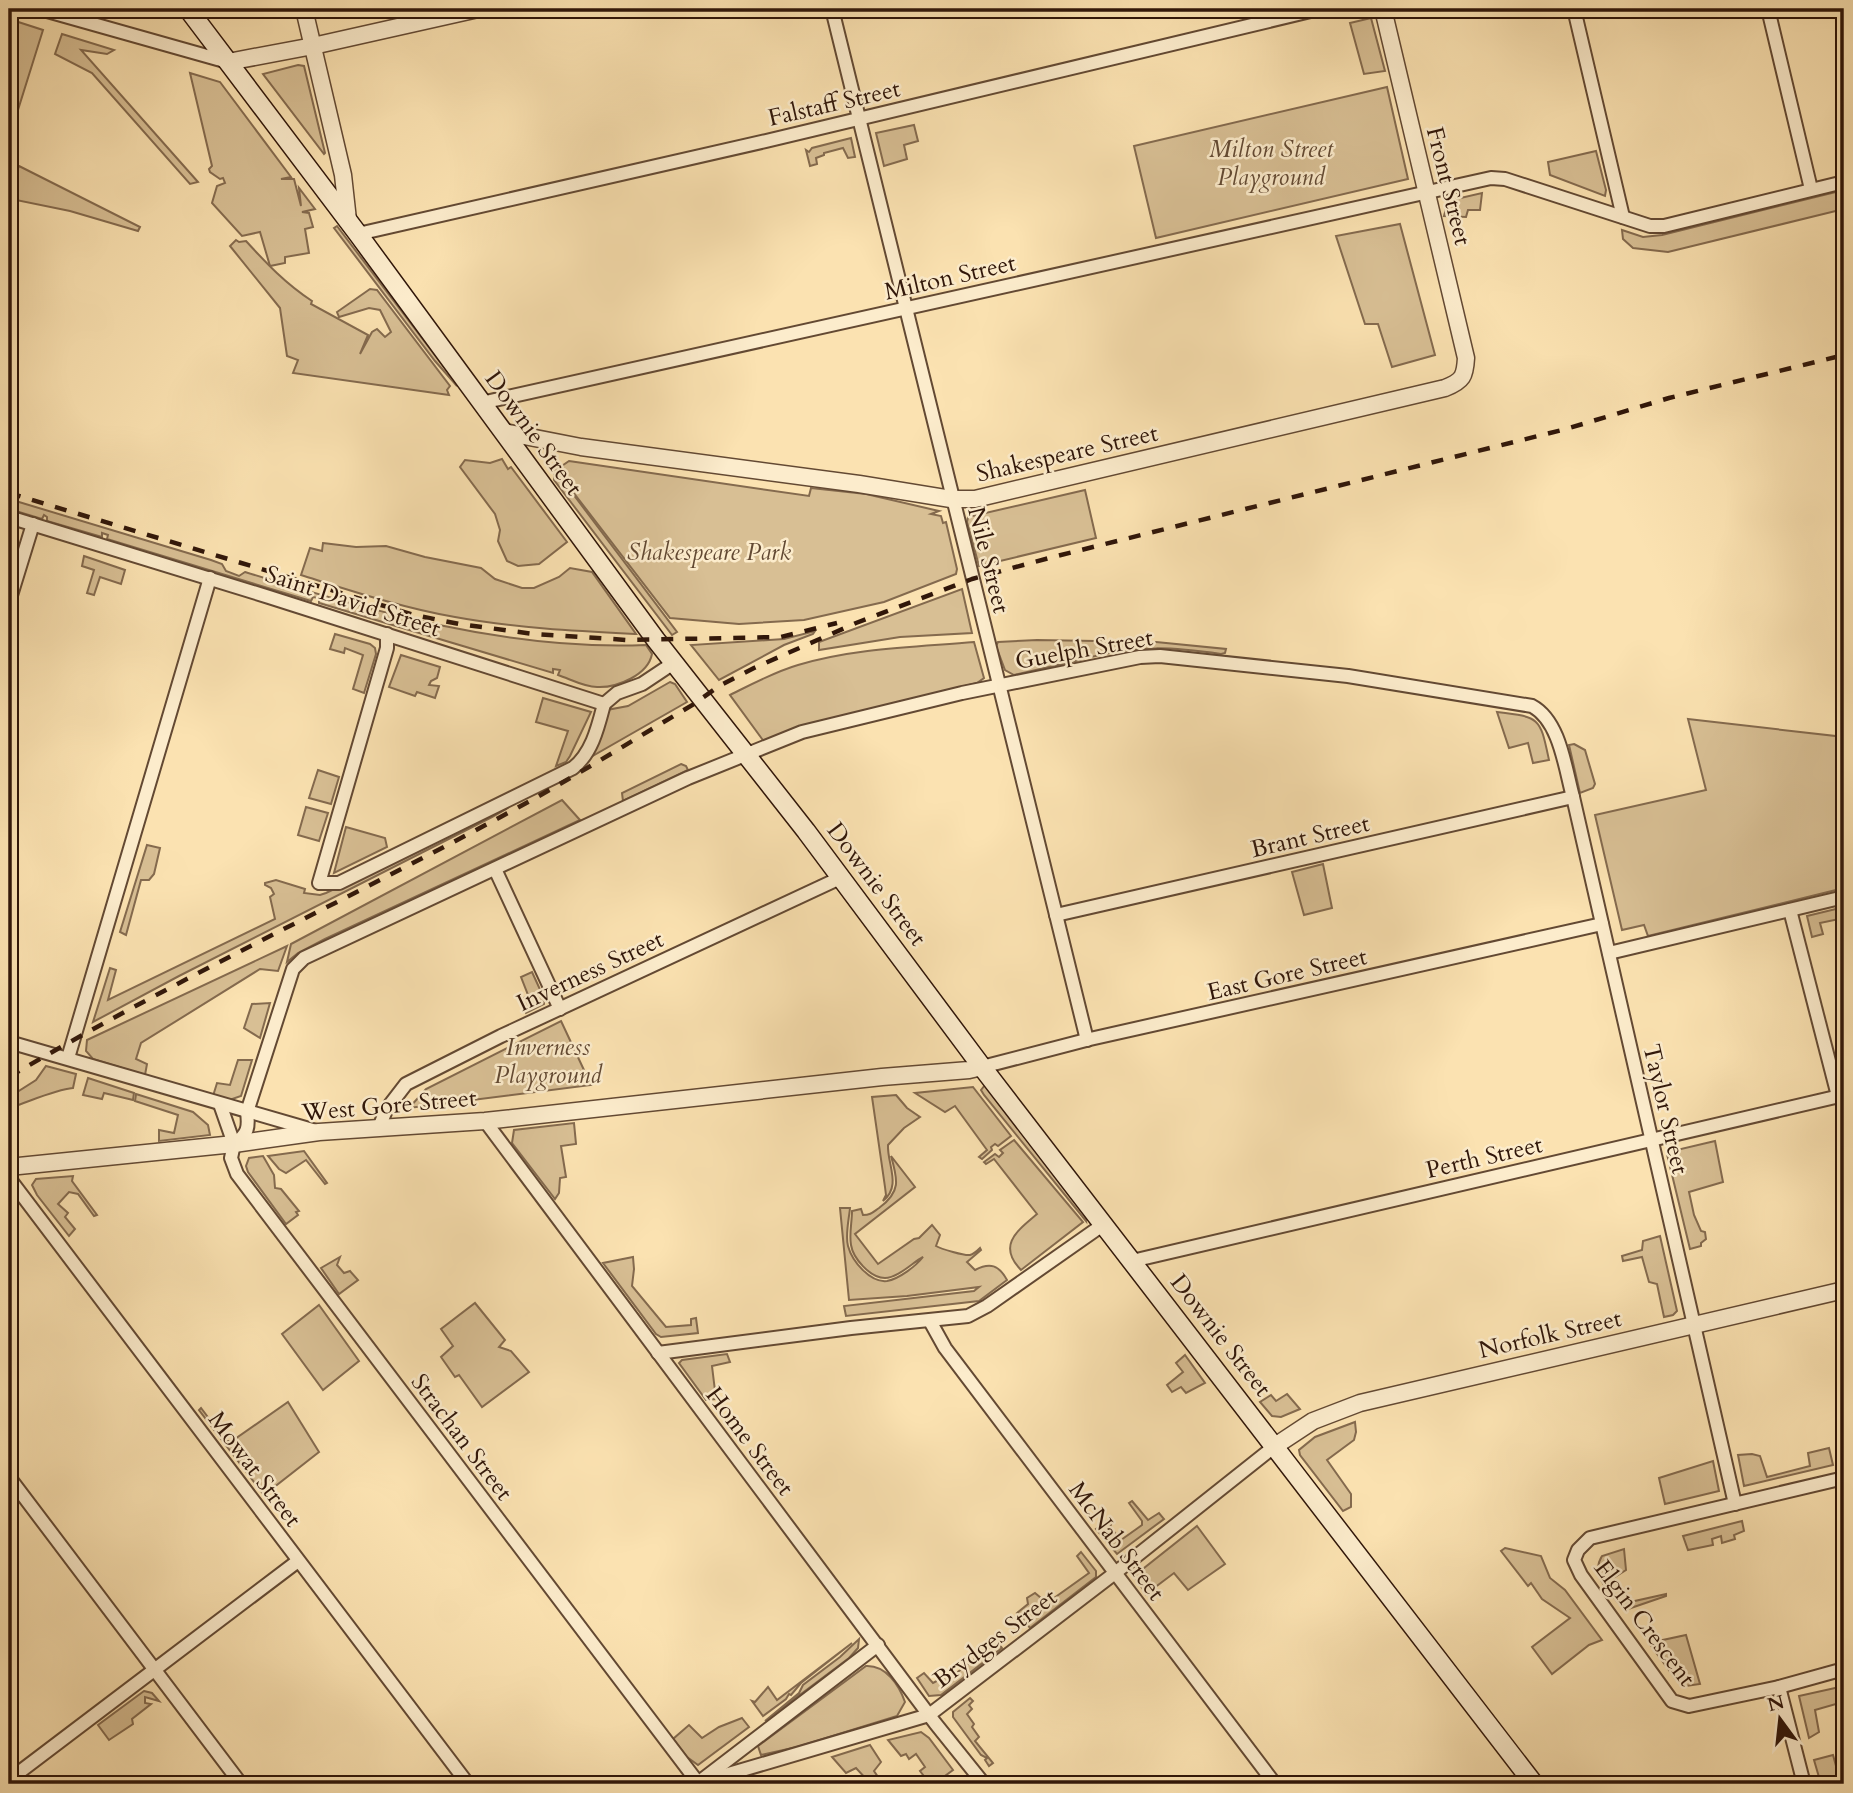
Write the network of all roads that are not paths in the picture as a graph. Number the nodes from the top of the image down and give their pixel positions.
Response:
1 (40, 9) edge
2 (188, 9) edge
3 (304, 9) edge
4 (478, 9) edge
5 (832, 9) edge
6 (1319, 9) edge
7 (1383, 9) edge
8 (1574, 9) edge
9 (1768, 9) edge
10 (313, 46) junction
11 (228, 62) junction
12 (859, 118) junction
13 (1844, 182) edge
14 (1811, 189) junction
15 (1428, 192) junction
16 (1623, 217) junction
17 (353, 227) junction
18 (906, 309) junction
19 (1465, 374) joint
20 (481, 403) junction
21 (504, 432) junction
22 (951, 499) junction
23 (9, 517) edge
24 (33, 524) junction
25 (210, 578) junction
26 (9, 602) edge
27 (387, 634) junction
28 (675, 662) junction
29 (999, 685) junction
30 (604, 704) junction
31 (1553, 725) joint
32 (746, 754) junction
33 (1573, 797) junction
34 (495, 869) junction
35 (841, 878) junction
36 (1844, 897) edge
37 (1790, 910) junction
38 (1056, 915) junction
39 (1602, 924) junction
40 (1609, 953) junction
41 (560, 1009) junction
42 (1087, 1040) junction
43 (9, 1042) edge
44 (68, 1058) junction
45 (982, 1067) junction
46 (1841, 1095) edge
47 (220, 1104) junction
48 (247, 1112) junction
49 (485, 1121) junction
50 (379, 1128) junction
51 (319, 1132) junction
52 (1652, 1139) junction
53 (234, 1144) junction
54 (9, 1167) edge
55 (9, 1178) edge
56 (1104, 1224) junction
57 (1132, 1261) junction
58 (1844, 1290) edge
59 (930, 1321) junction
60 (1695, 1325) junction
61 (658, 1353) junction
62 (1275, 1446) junction
63 (9, 1477) edge
64 (1844, 1478) edge
65 (1735, 1504) junction
66 (298, 1561) junction
67 (1115, 1573) junction
68 (878, 1645) junction
69 (155, 1670) junction
70 (1844, 1670) edge
71 (1780, 1687) junction
72 (929, 1715) junction
73 (9, 1780) edge
74 (1526, 1782) edge
75 (241, 1784) edge
76 (468, 1784) edge
77 (698, 1784) edge
78 (984, 1784) edge
79 (1275, 1784) edge
80 (1804, 1784) edge

1 - 11 street
2 - 11 main road, Downie Street
3 - 10 street
4 - 10 street
5 - 12 street, Nile Street
6 - 12 street, Falstaff Street
7 - 15 street, Front Street
8 - 16 street
9 - 14 street
10 - 11 street
10 - 17 street
11 - 17 main road, Downie Street
12 - 17 street, Falstaff Street
12 - 18 street, Nile Street
13 - 14 street, Milton Street
14 - 16 street, Milton Street
15 - 16 street, Milton Street
15 - 18 street, Milton Street
15 - 19 street, Front Street
17 - 20 main road, Downie Street
18 - 20 street, Milton Street
18 - 22 street, Nile Street
19 - 22 street, Shakespeare Street
20 - 21 main road, Downie Street
21 - 22 street, Shakespeare Street
21 - 28 main road, Downie Street
22 - 29 street, Nile Street
23 - 24 street, Saint David Street
24 - 25 street, Saint David Street
24 - 26 street
25 - 27 street, Saint David Street
25 - 44 street
27 - 30 street, Saint David Street
27 - 30 street
28 - 30 street
28 - 32 main road, Downie Street
29 - 31 street, Guelph Street
29 - 32 street, Guelph Street
29 - 38 street, Nile Street
31 - 33 street, Taylor Street
32 - 34 street, Guelph Street
32 - 35 main road, Downie Street
33 - 38 street, Brant Street
33 - 39 street, Taylor Street
34 - 41 street
34 - 48 street, Guelph Street
35 - 41 street, Inverness Street
35 - 45 main road, Downie Street
36 - 37 street
37 - 40 street
37 - 46 street
38 - 42 street, Nile Street
39 - 40 street, Taylor Street
39 - 42 street, East Gore Street
40 - 52 street, Taylor Street
41 - 50 street, Inverness Street
42 - 45 street, East Gore Street
43 - 44 street
44 - 47 street
45 - 49 street, West Gore Street
45 - 56 main road, Downie Street
46 - 52 street, Perth Street
47 - 48 street
47 - 53 street, Strachan Street
48 - 51 street
48 - 53 street
49 - 50 street, West Gore Street
49 - 61 street, Home Street
50 - 51 street, West Gore Street
51 - 53 street, West Gore Street
52 - 57 street, Perth Street
52 - 60 street, Taylor Street
53 - 54 street, West Gore Street
53 - 77 street, Strachan Street
55 - 66 street, Mowat Street
56 - 57 main road, Downie Street
56 - 59 street
57 - 62 main road, Downie Street
58 - 60 street, Norfolk Street
59 - 61 street
59 - 67 street, McNab Street
60 - 62 street, Norfolk Street
60 - 65 street, Taylor Street
61 - 68 street, Home Street
62 - 67 street, Brydges Street
62 - 74 main road, Downie Street
63 - 69 street
64 - 65 street, Elgin Crescent
65 - 71 street, Elgin Crescent
66 - 69 street
66 - 76 street, Mowat Street
67 - 72 street, Brydges Street
67 - 79 street, McNab Street
68 - 72 street, Home Street
68 - 77 street
69 - 73 street
69 - 75 street
70 - 71 street, Elgin Crescent
71 - 80 street
72 - 77 street, Brydges Street
72 - 78 street, Home Street

